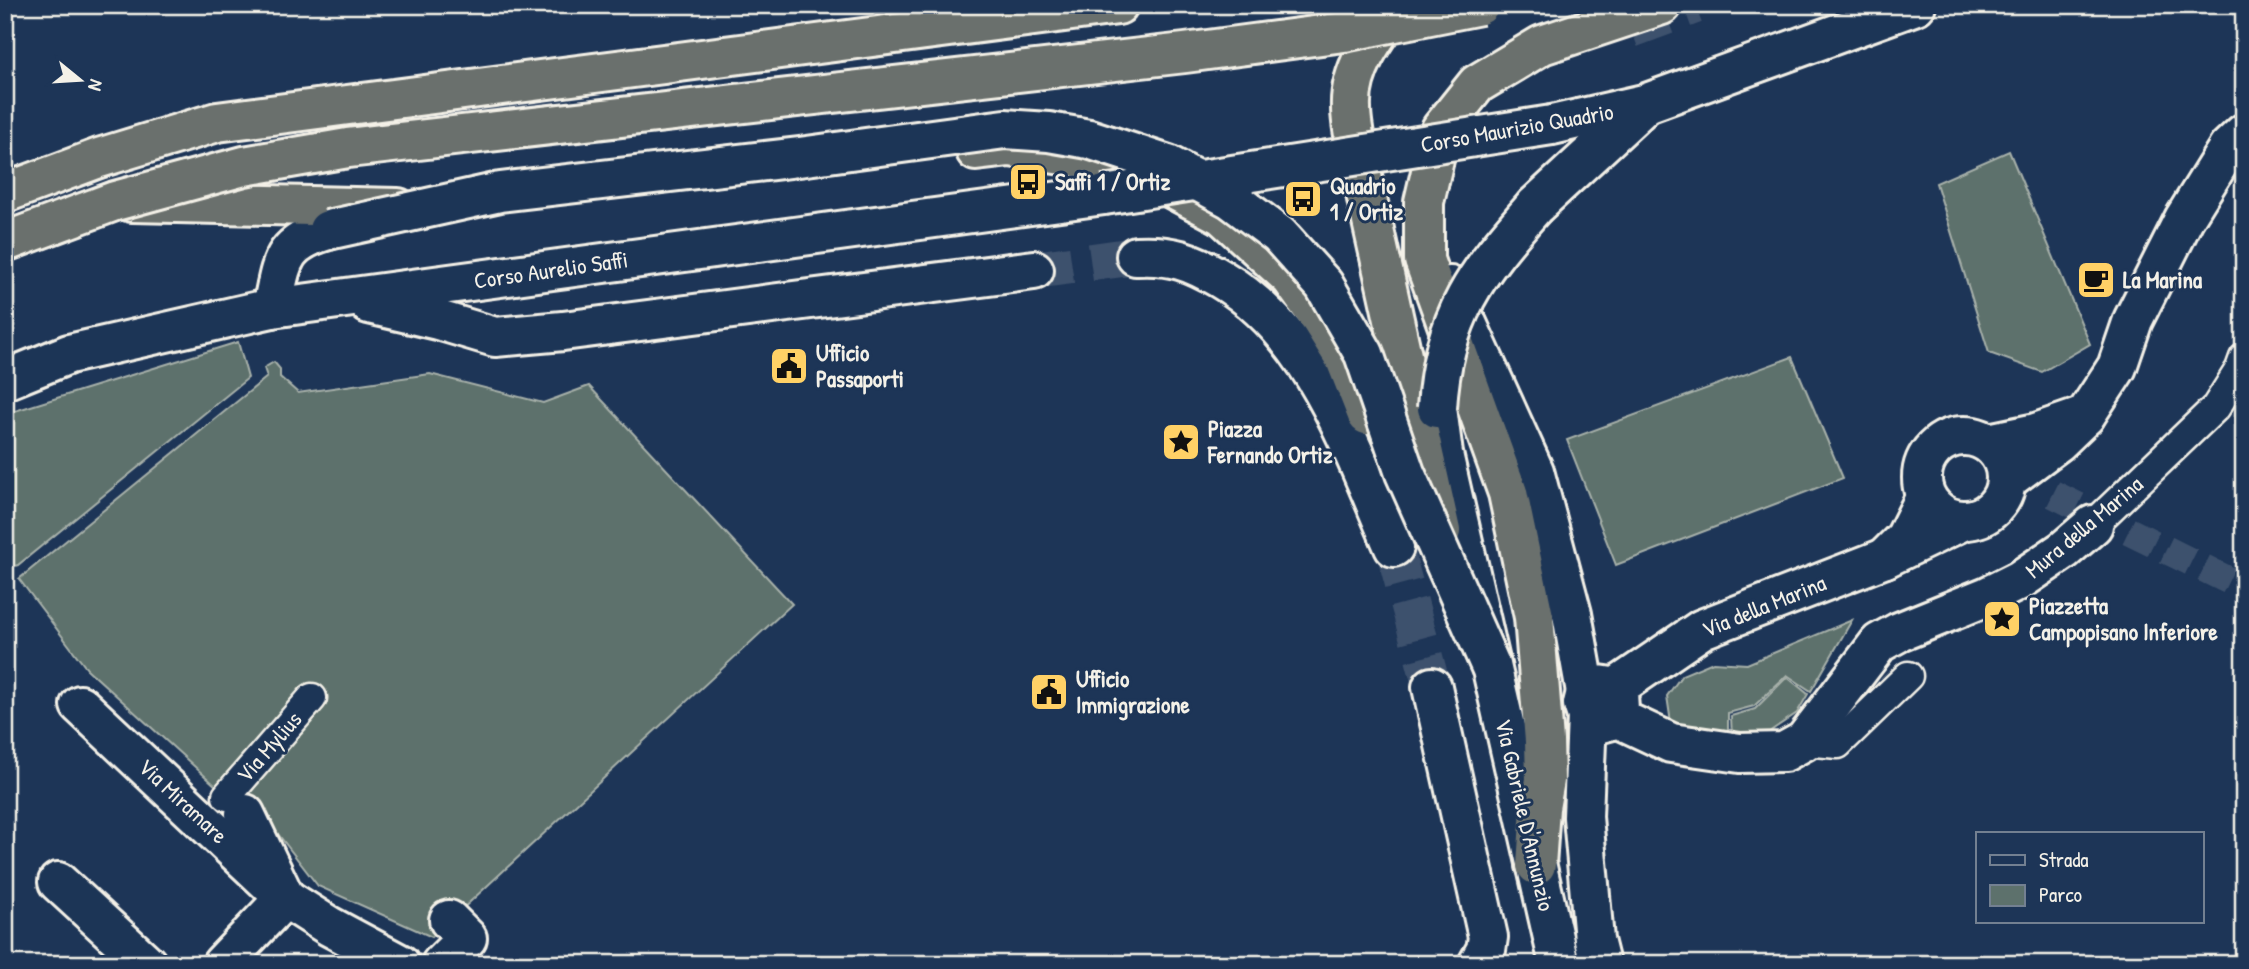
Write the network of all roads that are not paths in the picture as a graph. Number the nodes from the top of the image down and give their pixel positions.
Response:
1 (1118, 5) edge
2 (1398, 5) edge
3 (1480, 5) edge
4 (1662, 5) tunnel mouth
5 (1916, 5) edge
6 (1644, 104) junction
7 (2244, 133) edge
8 (5, 193) edge
9 (1104, 195) joint
10 (115, 201) junction
11 (1438, 205) dead end
12 (5, 242) edge
13 (1136, 256) tunnel mouth
14 (1034, 270) tunnel mouth
15 (343, 299) junction
16 (272, 308) junction
17 (2244, 358) edge
18 (5, 380) edge
19 (2085, 416) junction
20 (1988, 443) junction
21 (2007, 480) junction
22 (1925, 498) junction
23 (1962, 521) junction
24 (2092, 525) joint
25 (1394, 547) tunnel mouth
26 (1885, 558) junction
27 (1481, 669) junction
28 (1908, 676) dead end
29 (1432, 687) tunnel mouth
30 (312, 698) dead end
31 (80, 705) dead end
32 (1601, 707) junction
33 (1804, 741) junction
34 (236, 805) joint
35 (1536, 865) junction
36 (58, 882) dead end
37 (285, 898) junction
38 (450, 920) dead end
39 (1592, 956) edge
40 (147, 964) edge
41 (222, 964) edge
42 (400, 964) edge
43 (441, 964) edge
44 (1478, 964) edge
45 (1537, 964) edge
46 (1559, 964) edge

1 - 8 highway
2 - 27 highway, bridge
3 - 10 highway, bridge
4 - 35 highway, bridge
5 - 6 main road, Corso Maurizio Quadrio
6 - 9 main road, Corso Maurizio Quadrio, bridge
6 - 27 main road, bridge
7 - 19 main road
9 - 15 main road, Corso Aurelio Saffi
10 - 12 highway, bridge
10 - 27 highway, bridge
11 - 32 main road
13 - 25 main road
14 - 15 main road
15 - 16 main road, Corso Aurelio Saffi
16 - 18 main road, Corso Aurelio Saffi
16 - 27 main road, bridge
17 - 24 street, Mura della Marina
19 - 20 main road
19 - 21 main road
20 - 21 main road
20 - 22 main road
21 - 23 main road
22 - 23 main road
22 - 26 main road, Via della Marina
23 - 26 main road, Via della Marina
24 - 33 main road, Mura della Marina
26 - 32 main road, Via della Marina
27 - 35 main road, Via Gabriele D'Annunzio
27 - 45 main road
28 - 33 street
29 - 44 main road
30 - 34 street, Via Mylius
31 - 37 main road, Via Miramare
32 - 33 main road
32 - 39 main road
34 - 37 main road, Via Miramare
35 - 46 main road, Via Gabriele D'Annunzio
36 - 40 main road
37 - 41 main road
37 - 42 main road, Via Miramare
38 - 43 main road

